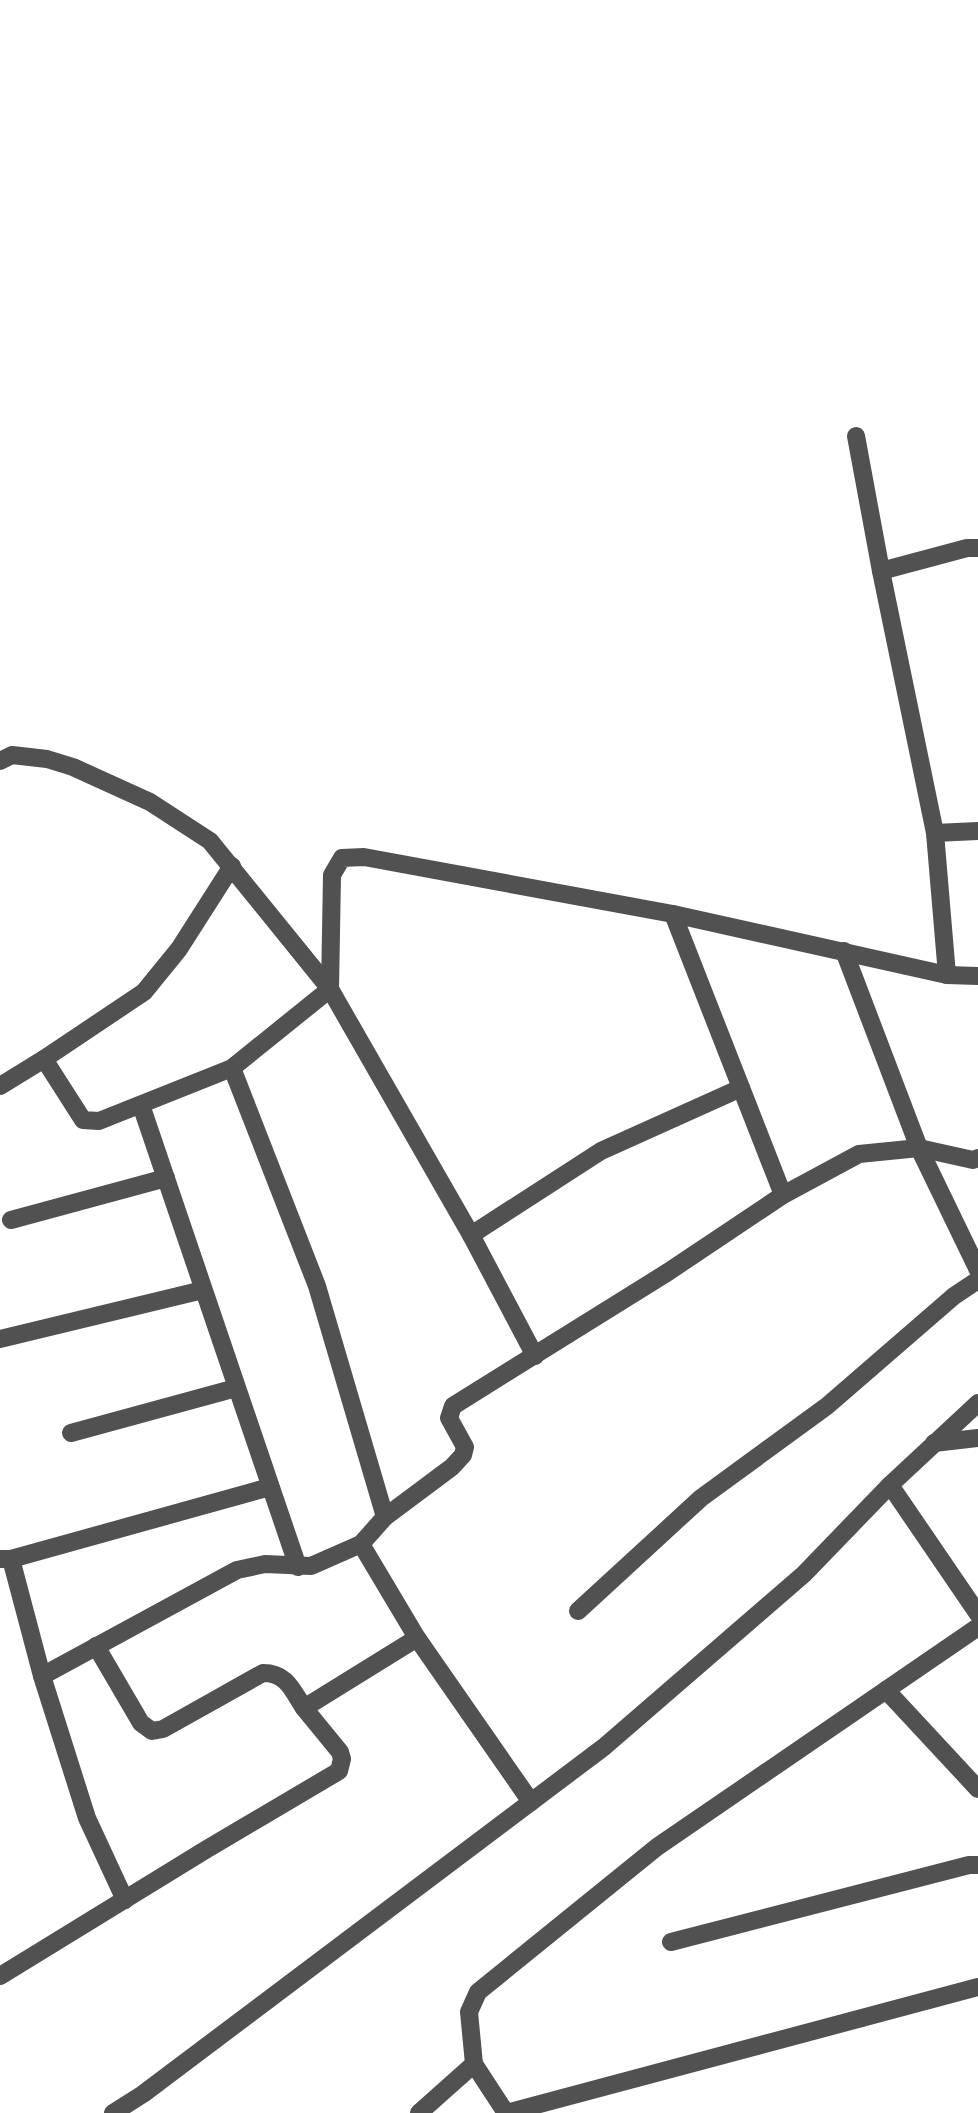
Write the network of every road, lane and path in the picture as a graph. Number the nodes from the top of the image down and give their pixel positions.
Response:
1 (856, 436) dead end
2 (978, 548) edge
3 (881, 570) junction
4 (0, 761) edge
5 (978, 831) edge
6 (935, 833) junction
7 (232, 866) junction
8 (673, 914) junction
9 (844, 951) junction
10 (947, 975) junction
11 (978, 976) edge
12 (330, 989) junction
13 (44, 1059) junction
14 (232, 1068) junction
15 (0, 1086) edge
16 (741, 1088) junction
17 (141, 1105) junction
18 (919, 1148) junction
19 (978, 1158) edge
20 (166, 1178) junction
21 (783, 1195) junction
22 (11, 1220) dead end
23 (471, 1235) junction
24 (978, 1270) edge
25 (978, 1280) edge
26 (203, 1290) junction
27 (0, 1339) edge
28 (535, 1356) junction
29 (236, 1388) junction
30 (978, 1403) edge
31 (71, 1433) dead end
32 (978, 1438) edge
33 (934, 1443) junction
34 (890, 1485) junction
35 (270, 1487) junction
36 (386, 1517) junction
37 (361, 1544) junction
38 (5, 1559) edge
39 (298, 1567) junction
40 (578, 1611) dead end
41 (978, 1614) edge
42 (978, 1627) edge
43 (416, 1638) junction
44 (96, 1646) junction
45 (42, 1676) junction
46 (886, 1690) junction
47 (304, 1708) junction
48 (978, 1789) edge
49 (531, 1802) junction
50 (978, 1865) edge
51 (125, 1900) junction
52 (671, 1942) dead end
53 (0, 1976) edge
54 (978, 1987) edge
55 (474, 2064) junction
56 (113, 2113) edge
57 (419, 2113) edge

1 - 3 street
2 - 3 street
3 - 6 street
4 - 7 street
5 - 6 street
6 - 10 street
7 - 12 street
7 - 13 street
8 - 9 street
8 - 12 street
8 - 16 street
9 - 10 street
9 - 18 street
10 - 11 street
12 - 14 street
12 - 23 street
13 - 15 street
13 - 17 street
14 - 17 street
14 - 36 street
16 - 21 street
16 - 23 street
17 - 20 street
18 - 19 street
18 - 21 street
18 - 24 street
20 - 22 street
20 - 26 street
21 - 28 street
23 - 28 street
25 - 40 street
26 - 27 street
26 - 29 street
28 - 36 street
29 - 31 street
29 - 35 street
30 - 33 street
32 - 33 street
33 - 34 street
34 - 41 street
34 - 49 street
35 - 38 street
35 - 39 street
36 - 37 street
37 - 39 street
37 - 43 street
38 - 45 street
39 - 44 street
42 - 46 street
43 - 47 street
43 - 49 street
44 - 45 street
44 - 47 street
45 - 51 street
46 - 48 street
46 - 55 street
47 - 51 street
49 - 56 street
50 - 52 street
51 - 53 street
54 - 55 street
55 - 57 street

